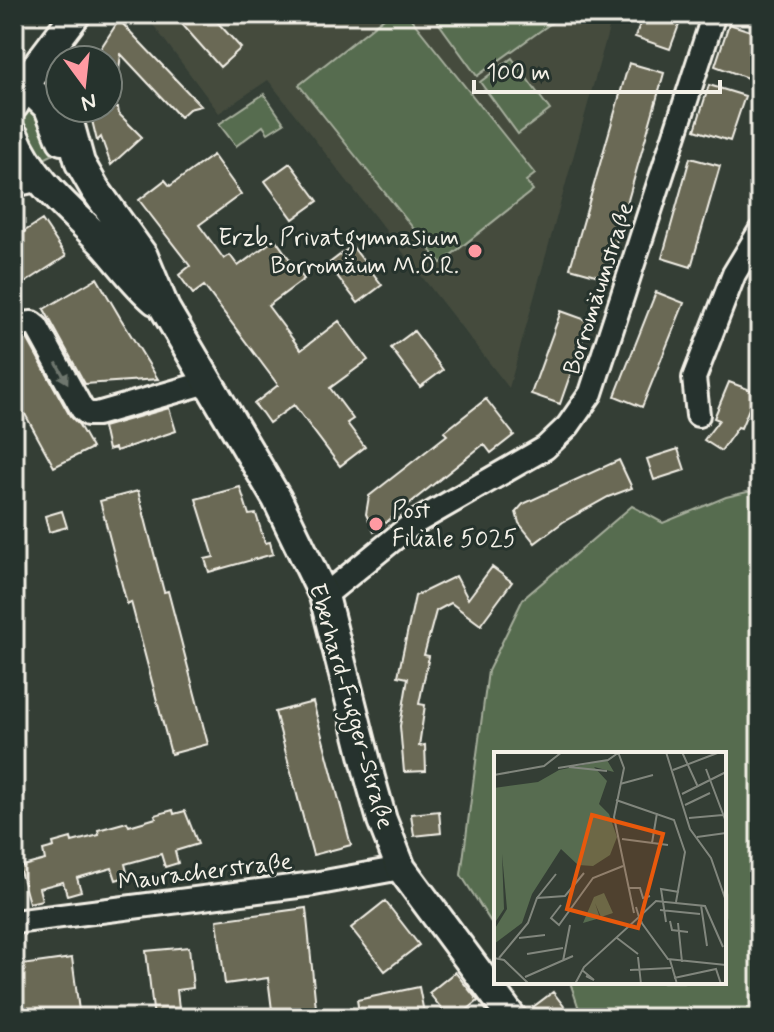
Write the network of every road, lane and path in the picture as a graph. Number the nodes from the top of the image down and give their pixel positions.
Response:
1 (78, 14) edge
2 (714, 14) edge
3 (70, 44) edge
4 (18, 90) edge
5 (67, 124) edge
6 (14, 136) edge
7 (70, 154) junction
8 (27, 182) edge
9 (760, 231) edge
10 (165, 309) junction
11 (14, 329) edge
12 (208, 382) junction
13 (698, 415) dead end
14 (324, 596) junction
15 (401, 868) junction
16 (14, 922) edge
17 (512, 1018) edge

1 - 3 main road
1 - 4 main road
2 - 14 street, Borromäumstraße
4 - 7 main road
5 - 7 main road
6 - 8 main road, Eberhard-Fugger-Straße
7 - 8 main road
7 - 10 main road, Eberhard-Fugger-Straße
8 - 10 main road, Eberhard-Fugger-Straße
9 - 13 street
10 - 12 main road, Eberhard-Fugger-Straße
11 -> 12 street
12 - 14 main road, Eberhard-Fugger-Straße
14 - 15 main road, Eberhard-Fugger-Straße
15 - 16 street, Mauracherstraße
15 - 17 main road, Eberhard-Fugger-Straße

